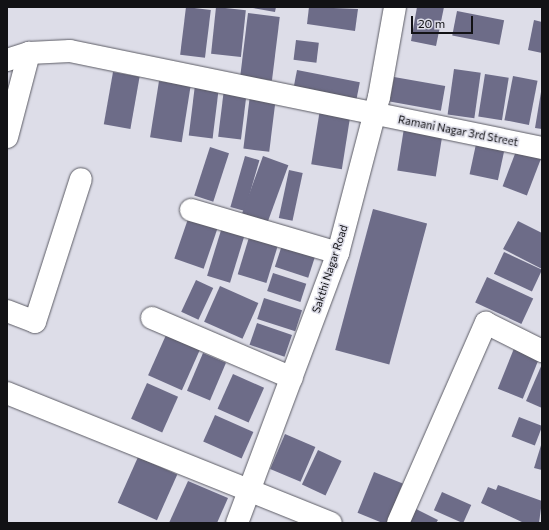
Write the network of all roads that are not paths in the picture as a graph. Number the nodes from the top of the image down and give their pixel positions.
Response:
1 (395, 7) edge
2 (29, 53) junction
3 (7, 60) edge
4 (374, 114) junction
5 (7, 137) edge
6 (542, 148) edge
7 (81, 179) dead end
8 (192, 210) dead end
9 (338, 253) junction
10 (7, 311) edge
11 (152, 318) dead end
12 (542, 351) edge
13 (292, 378) junction
14 (7, 393) edge
15 (251, 489) junction
16 (238, 523) edge
17 (330, 523) edge
18 (398, 523) edge

1 - 4 street, Sakthi Nagar Road
2 - 3 street, Ramani Nagar 3rd Street
2 - 4 street, Ramani Nagar 3rd Street
2 - 5 street
4 - 6 street, Ramani Nagar 3rd Street
4 - 9 street, Sakthi Nagar Road
7 - 10 street
8 - 9 street
9 - 13 street, Sakthi Nagar Road
11 - 13 street
12 - 18 street
13 - 15 street, Sakthi Nagar Road
14 - 15 street
15 - 16 street, Sakthi Nagar Road
15 - 17 street

